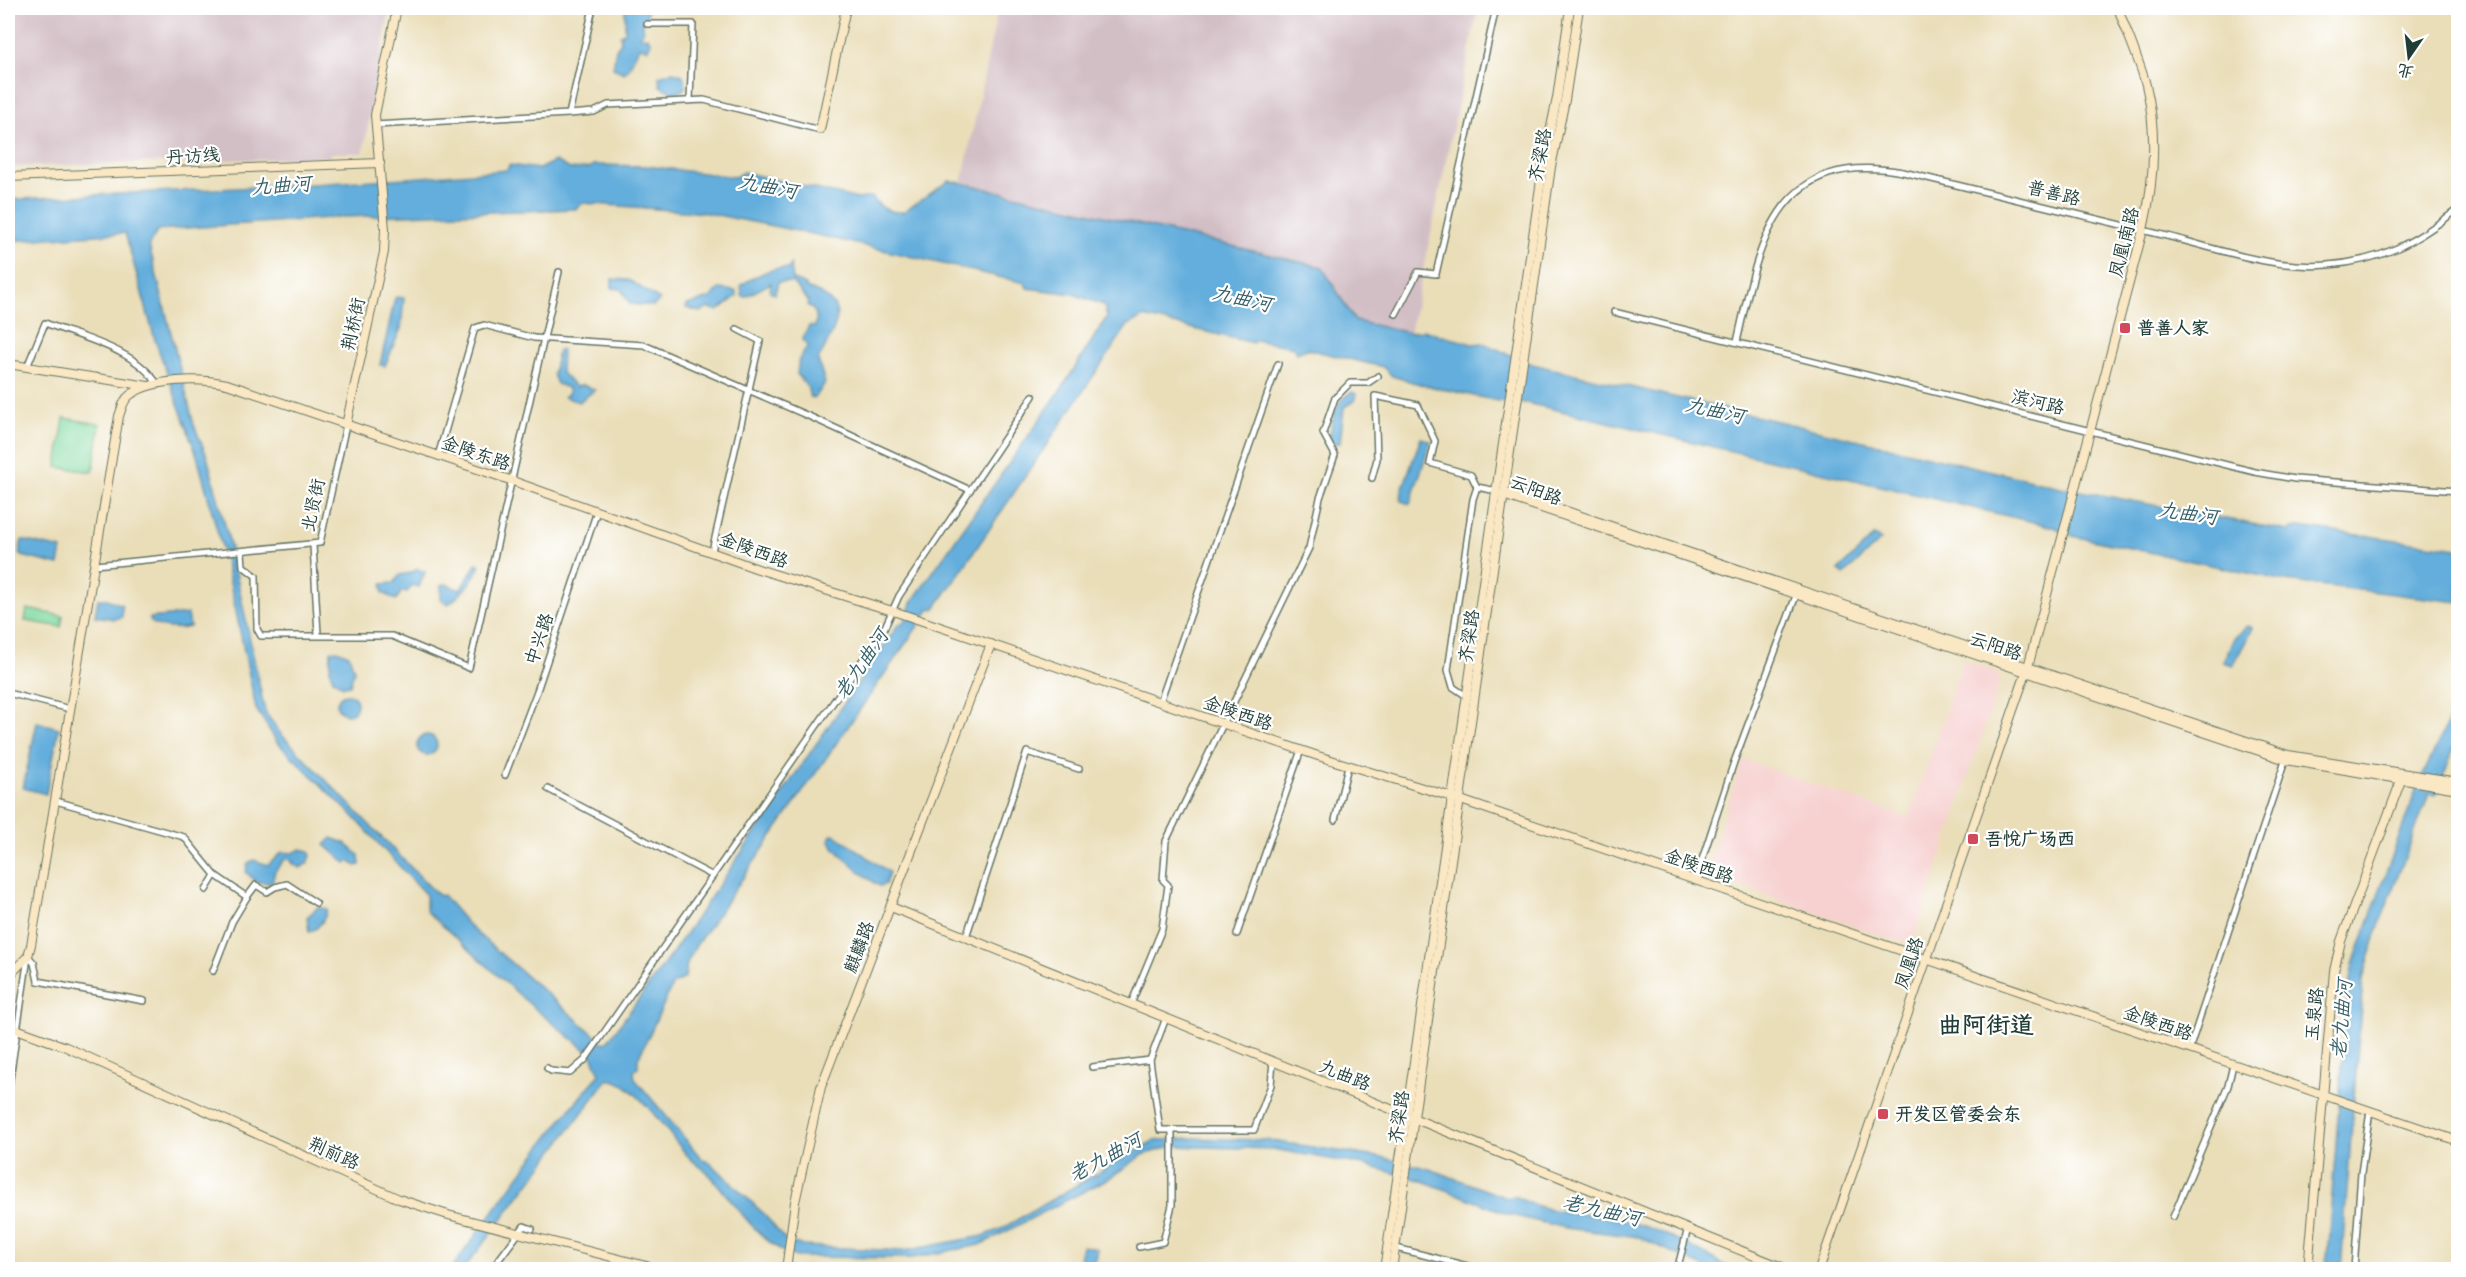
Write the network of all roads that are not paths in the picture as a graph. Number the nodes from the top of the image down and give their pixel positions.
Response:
1 (397, 8) edge
2 (592, 8) edge
3 (846, 8) edge
4 (1496, 8) edge
5 (1570, 8) edge
6 (1579, 8) edge
7 (2118, 8) edge
8 (647, 24) dead end
9 (690, 100) junction
10 (569, 114) junction
11 (375, 125) junction
12 (820, 130) joint
13 (380, 166) junction
14 (8, 177) edge
15 (2458, 209) edge
16 (2143, 230) junction
17 (559, 272) dead end
18 (1614, 312) dead end
19 (1396, 314) dead end
20 (737, 329) dead end
21 (544, 337) junction
22 (1522, 341) junction
23 (1737, 342) junction
24 (8, 364) edge
25 (1278, 364) dead end
26 (27, 367) junction
27 (1378, 376) dead end
28 (124, 382) junction
29 (1368, 383) junction
30 (158, 385) junction
31 (748, 389) junction
32 (1032, 396) dead end
33 (1375, 396) junction
34 (124, 401) junction
35 (1511, 420) junction
36 (346, 425) junction
37 (2091, 430) junction
38 (438, 456) junction
39 (1372, 478) dead end
40 (510, 480) junction
41 (1477, 487) junction
42 (970, 490) junction
43 (1497, 491) junction
44 (2458, 491) edge
45 (1505, 494) junction
46 (597, 511) junction
47 (313, 545) junction
48 (712, 551) junction
49 (239, 553) junction
50 (95, 565) junction
51 (1798, 592) junction
52 (892, 611) junction
53 (318, 634) junction
54 (991, 644) junction
55 (2027, 669) junction
56 (8, 693) edge
57 (1471, 698) junction
58 (1160, 702) junction
59 (70, 709) junction
60 (1224, 724) junction
61 (1301, 750) junction
62 (2287, 758) junction
63 (1348, 766) junction
64 (1079, 770) dead end
65 (505, 775) dead end
66 (2402, 777) junction
67 (2458, 782) edge
68 (2442, 783) junction
69 (548, 789) dead end
70 (2458, 789) edge
71 (1452, 797) junction
72 (1461, 800) junction
73 (56, 801) junction
74 (1335, 820) dead end
75 (215, 875) junction
76 (713, 876) junction
77 (1695, 881) junction
78 (206, 890) dead end
79 (247, 897) junction
80 (316, 903) dead end
81 (891, 907) junction
82 (1237, 934) dead end
83 (966, 937) junction
84 (28, 956) junction
85 (1925, 960) junction
86 (213, 971) dead end
87 (8, 977) edge
88 (144, 1001) dead end
89 (1131, 1004) junction
90 (1166, 1018) junction
91 (8, 1026) edge
92 (17, 1029) junction
93 (2189, 1050) junction
94 (1150, 1060) junction
95 (1273, 1061) junction
96 (2233, 1065) junction
97 (1092, 1067) dead end
98 (547, 1068) dead end
99 (8, 1092) edge
100 (2322, 1095) junction
101 (2367, 1110) junction
102 (1410, 1117) junction
103 (1172, 1132) junction
104 (2458, 1141) edge
105 (1401, 1178) junction
106 (2173, 1217) dead end
107 (1688, 1228) junction
108 (532, 1229) dead end
109 (519, 1233) junction
110 (1139, 1247) dead end
111 (1396, 1248) junction
112 (2311, 1267) edge
113 (491, 1269) edge
114 (662, 1269) edge
115 (786, 1269) edge
116 (1384, 1269) edge
117 (1392, 1269) edge
118 (1483, 1269) edge
119 (1677, 1269) edge
120 (1789, 1269) edge
121 (1819, 1269) edge
122 (2354, 1269) edge
123 (2364, 1269) edge

1 - 11 main road
2 - 10 street
3 - 12 main road
4 - 19 street
5 - 22 main road, 齐梁路
6 - 22 main road, 齐梁路
7 - 16 main road, 凤凰南路
8 - 9 street
9 - 10 street
9 - 12 street
10 - 11 street
11 - 13 main road
13 - 14 main road, 丹访线
13 - 36 main road, 荆桥街
15 - 16 street, 普善路
16 - 23 street, 普善路
16 - 37 main road, 凤凰南路
17 - 21 street
18 - 23 street, 滨河路
20 - 31 street
21 - 31 street
21 - 38 street
21 - 40 street
22 - 35 main road, 齐梁路
23 - 37 street, 滨河路
24 - 26 main road
25 - 58 street
26 - 28 main road
26 - 30 street
27 - 29 street
28 - 30 main road
28 - 34 main road
29 - 33 street
29 - 60 street
30 - 34 main road
30 - 36 main road, 金陵东路
31 - 42 street
31 - 48 street
32 - 42 street
33 - 39 street
33 - 41 street
34 - 50 main road
35 - 43 main road, 齐梁路
35 - 45 main road, 齐梁路
36 - 38 main road, 金陵东路
36 - 47 street, 北贤街
37 - 44 street, 滨河路
37 - 55 main road, 凤凰南路
38 - 40 main road, 金陵东路
40 - 46 main road, 金陵东路
40 - 53 street
41 - 43 street
41 - 57 street
42 - 52 street
43 - 45 main road, 云阳路
43 - 57 main road, 齐梁路
45 - 51 main road, 云阳路
45 - 57 main road, 齐梁路
46 - 48 main road, 金陵西路
46 - 65 street, 中兴路
47 - 49 street, 北贤街
47 - 53 street
48 - 52 main road, 金陵西路
49 - 50 street, 北贤街
49 - 53 street
50 - 59 main road
51 - 55 main road, 云阳路
51 - 77 street
52 - 54 main road, 金陵西路
52 - 76 street
54 - 58 main road, 金陵西路
54 - 81 main road, 麒麟路
55 - 62 main road, 云阳路
55 - 85 main road, 凤凰路
56 - 59 street
57 - 71 main road, 齐梁路
57 - 72 main road, 齐梁路
58 - 60 main road, 金陵西路
59 - 73 main road
60 - 61 main road, 金陵西路
60 - 89 street
61 - 63 main road, 金陵西路
61 - 82 street
62 - 66 main road, 云阳路
62 - 93 street
63 - 71 main road, 金陵西路
63 - 74 street
64 - 83 street
66 - 68 main road, 云阳路
66 - 100 main road, 玉泉路
67 - 68 main road, 云阳路
68 - 70 main road, 云阳路
69 - 76 street
71 - 72 main road, 金陵西路
71 - 102 main road, 齐梁路
72 - 77 main road, 金陵西路
72 - 102 main road, 齐梁路
73 - 75 street
73 - 84 main road
75 - 78 street
75 - 79 street
76 - 98 street
77 - 85 main road, 金陵西路
79 - 80 street
79 - 86 street
81 - 83 main road, 九曲路
81 - 115 main road, 麒麟路
83 - 89 main road, 九曲路
84 - 87 main road
84 - 88 street
84 - 92 street
85 - 93 main road, 金陵西路
85 - 121 main road, 凤凰路
89 - 90 main road, 九曲路
90 - 94 street
90 - 95 main road, 九曲路
91 - 92 main road, 荆前路
92 - 99 street
92 - 109 main road, 荆前路
93 - 96 main road, 金陵西路
94 - 97 street
94 - 103 street
95 - 102 main road, 九曲路
95 - 103 street
96 - 100 main road, 金陵西路
96 - 106 street
100 - 101 main road, 金陵西路
100 - 112 main road, 玉泉路
101 - 104 main road, 金陵西路
101 - 122 street
102 - 105 main road, 齐梁路
102 - 107 main road, 九曲路
103 - 110 street
105 - 111 main road, 齐梁路
105 - 116 main road, 齐梁路
107 - 119 street
107 - 120 main road, 九曲路
108 - 109 street
109 - 113 street
109 - 114 main road, 荆前路
111 - 117 main road, 齐梁路
111 - 118 street
112 - 122 street
122 - 123 street

